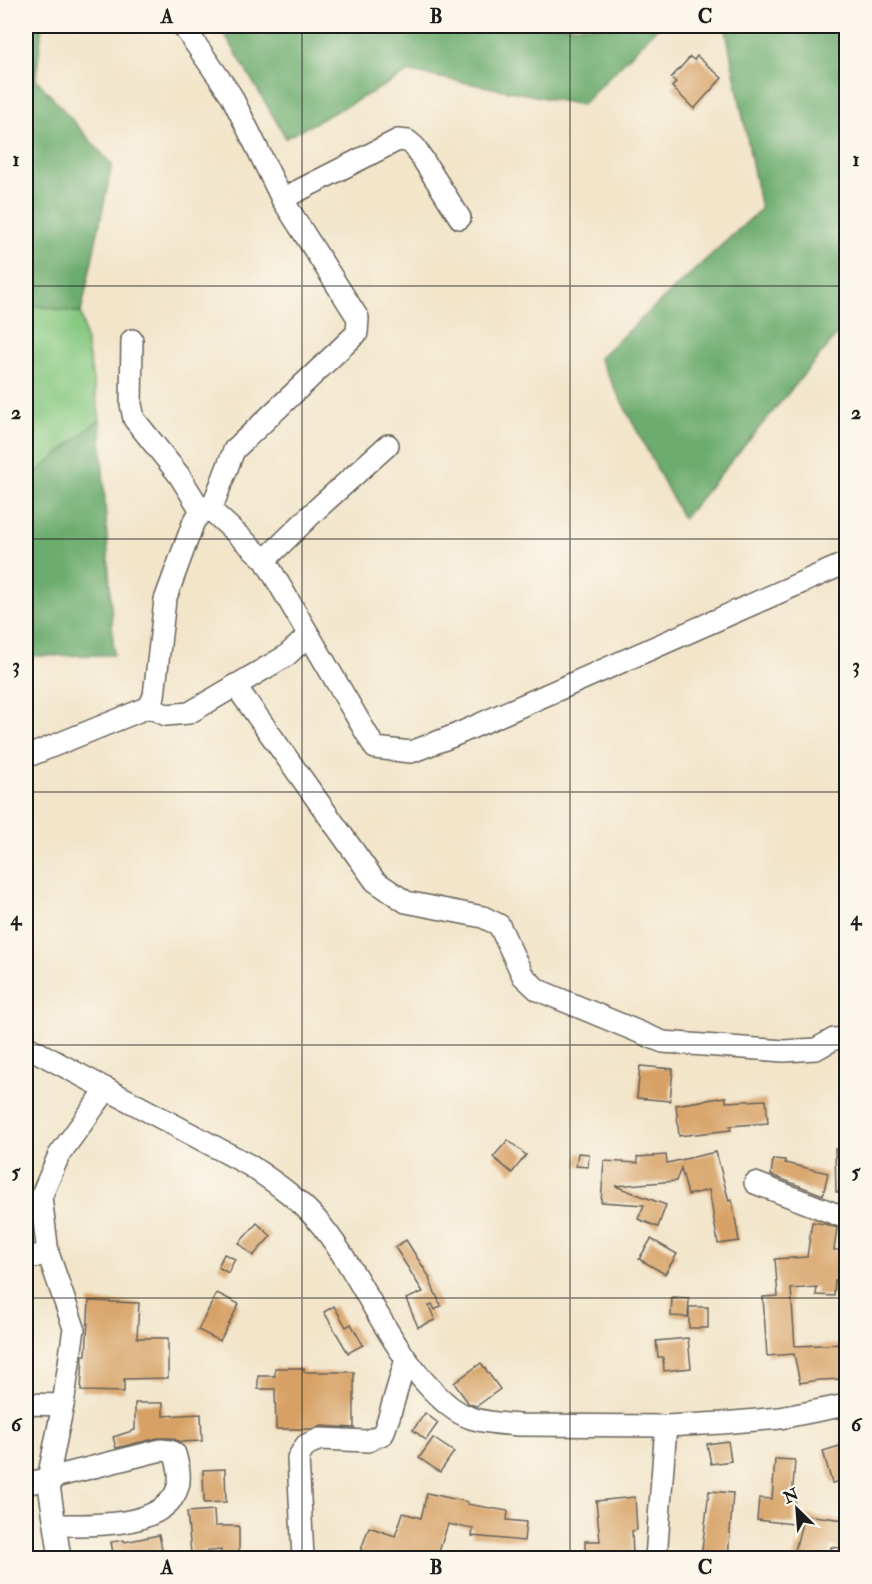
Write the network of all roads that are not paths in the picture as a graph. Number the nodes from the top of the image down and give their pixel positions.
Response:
1 (183, 26) edge
2 (282, 199) junction
3 (460, 218) dead end
4 (132, 340) dead end
5 (388, 446) dead end
6 (206, 511) junction
7 (265, 560) junction
8 (846, 563) edge
9 (309, 635) junction
10 (236, 685) junction
11 (149, 707) junction
12 (26, 758) edge
13 (846, 1038) edge
14 (26, 1046) edge
15 (107, 1089) junction
16 (755, 1183) dead end
17 (33, 1201) edge
18 (846, 1218) edge
19 (48, 1253) junction
20 (26, 1259) edge
21 (406, 1359) junction
22 (26, 1404) edge
23 (63, 1405) junction
24 (846, 1405) edge
25 (666, 1426) junction
26 (48, 1479) junction
27 (26, 1484) edge
28 (56, 1525) junction
29 (60, 1558) edge
30 (303, 1558) edge
31 (656, 1558) edge

1 - 2 street
2 - 3 street
2 - 6 street
4 - 6 street
5 - 7 street
6 - 7 street
6 - 11 street
7 - 9 street
8 - 9 street
9 - 10 street
10 - 11 street
10 - 13 street
11 - 12 street
14 - 15 street
15 - 17 street
15 - 21 street
16 - 18 street
17 - 19 street
19 - 20 street
19 - 23 street
21 - 25 street
21 - 30 street
22 - 23 street
23 - 26 street
24 - 25 street
25 - 31 street
26 - 27 street
26 - 28 street
26 - 28 street
28 - 29 street

